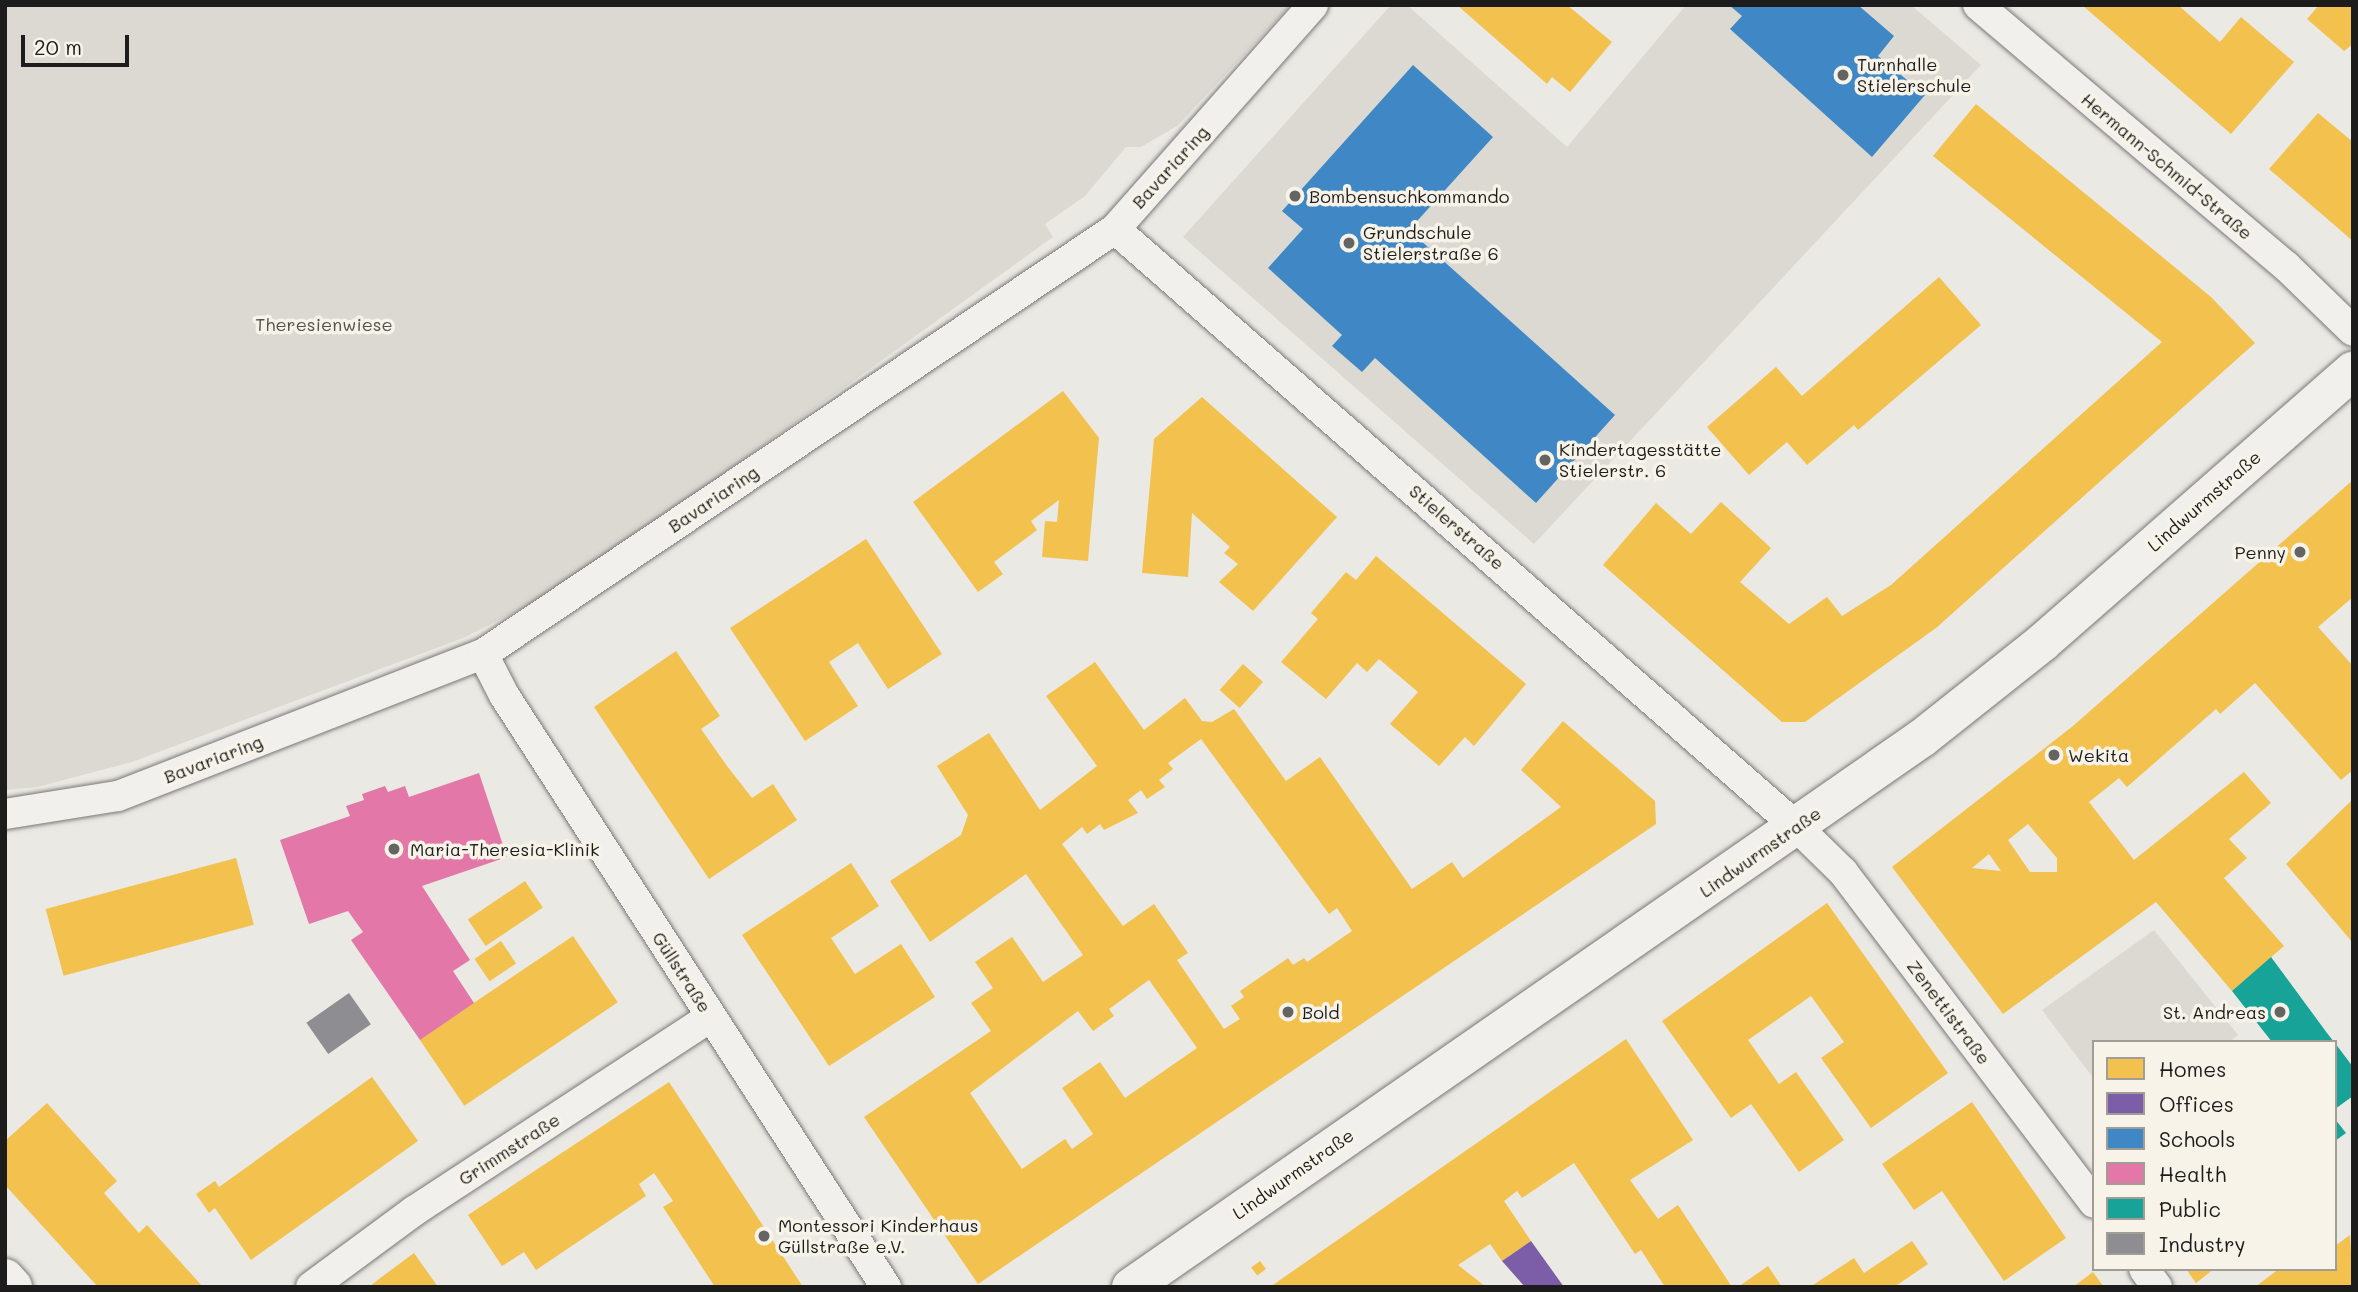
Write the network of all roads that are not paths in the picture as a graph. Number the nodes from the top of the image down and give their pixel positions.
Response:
1 (1313, 5) edge
2 (1989, 9) edge
3 (1115, 229) junction
4 (2353, 331) edge
5 (2353, 371) edge
6 (483, 654) junction
7 (5, 814) edge
8 (1797, 827) junction
9 (710, 1017) junction
10 (2092, 1200) edge
11 (2145, 1271) edge
12 (5, 1278) edge
13 (13, 1287) edge
14 (311, 1287) edge
15 (886, 1287) edge
16 (1131, 1287) edge
17 (2157, 1287) edge

1 - 3 street, Bavariaring
2 - 4 street, Hermann-Schmid-Straße
3 - 6 street, Bavariaring
3 - 8 street, Stielerstraße
5 - 8 main road, Lindwurmstraße
6 - 7 street, Bavariaring
6 - 9 street, Güllstraße
8 - 10 street, Zenettistraße
8 - 16 main road, Lindwurmstraße
9 - 14 street, Grimmstraße
9 - 15 street, Güllstraße
11 - 17 street
12 - 13 main road

